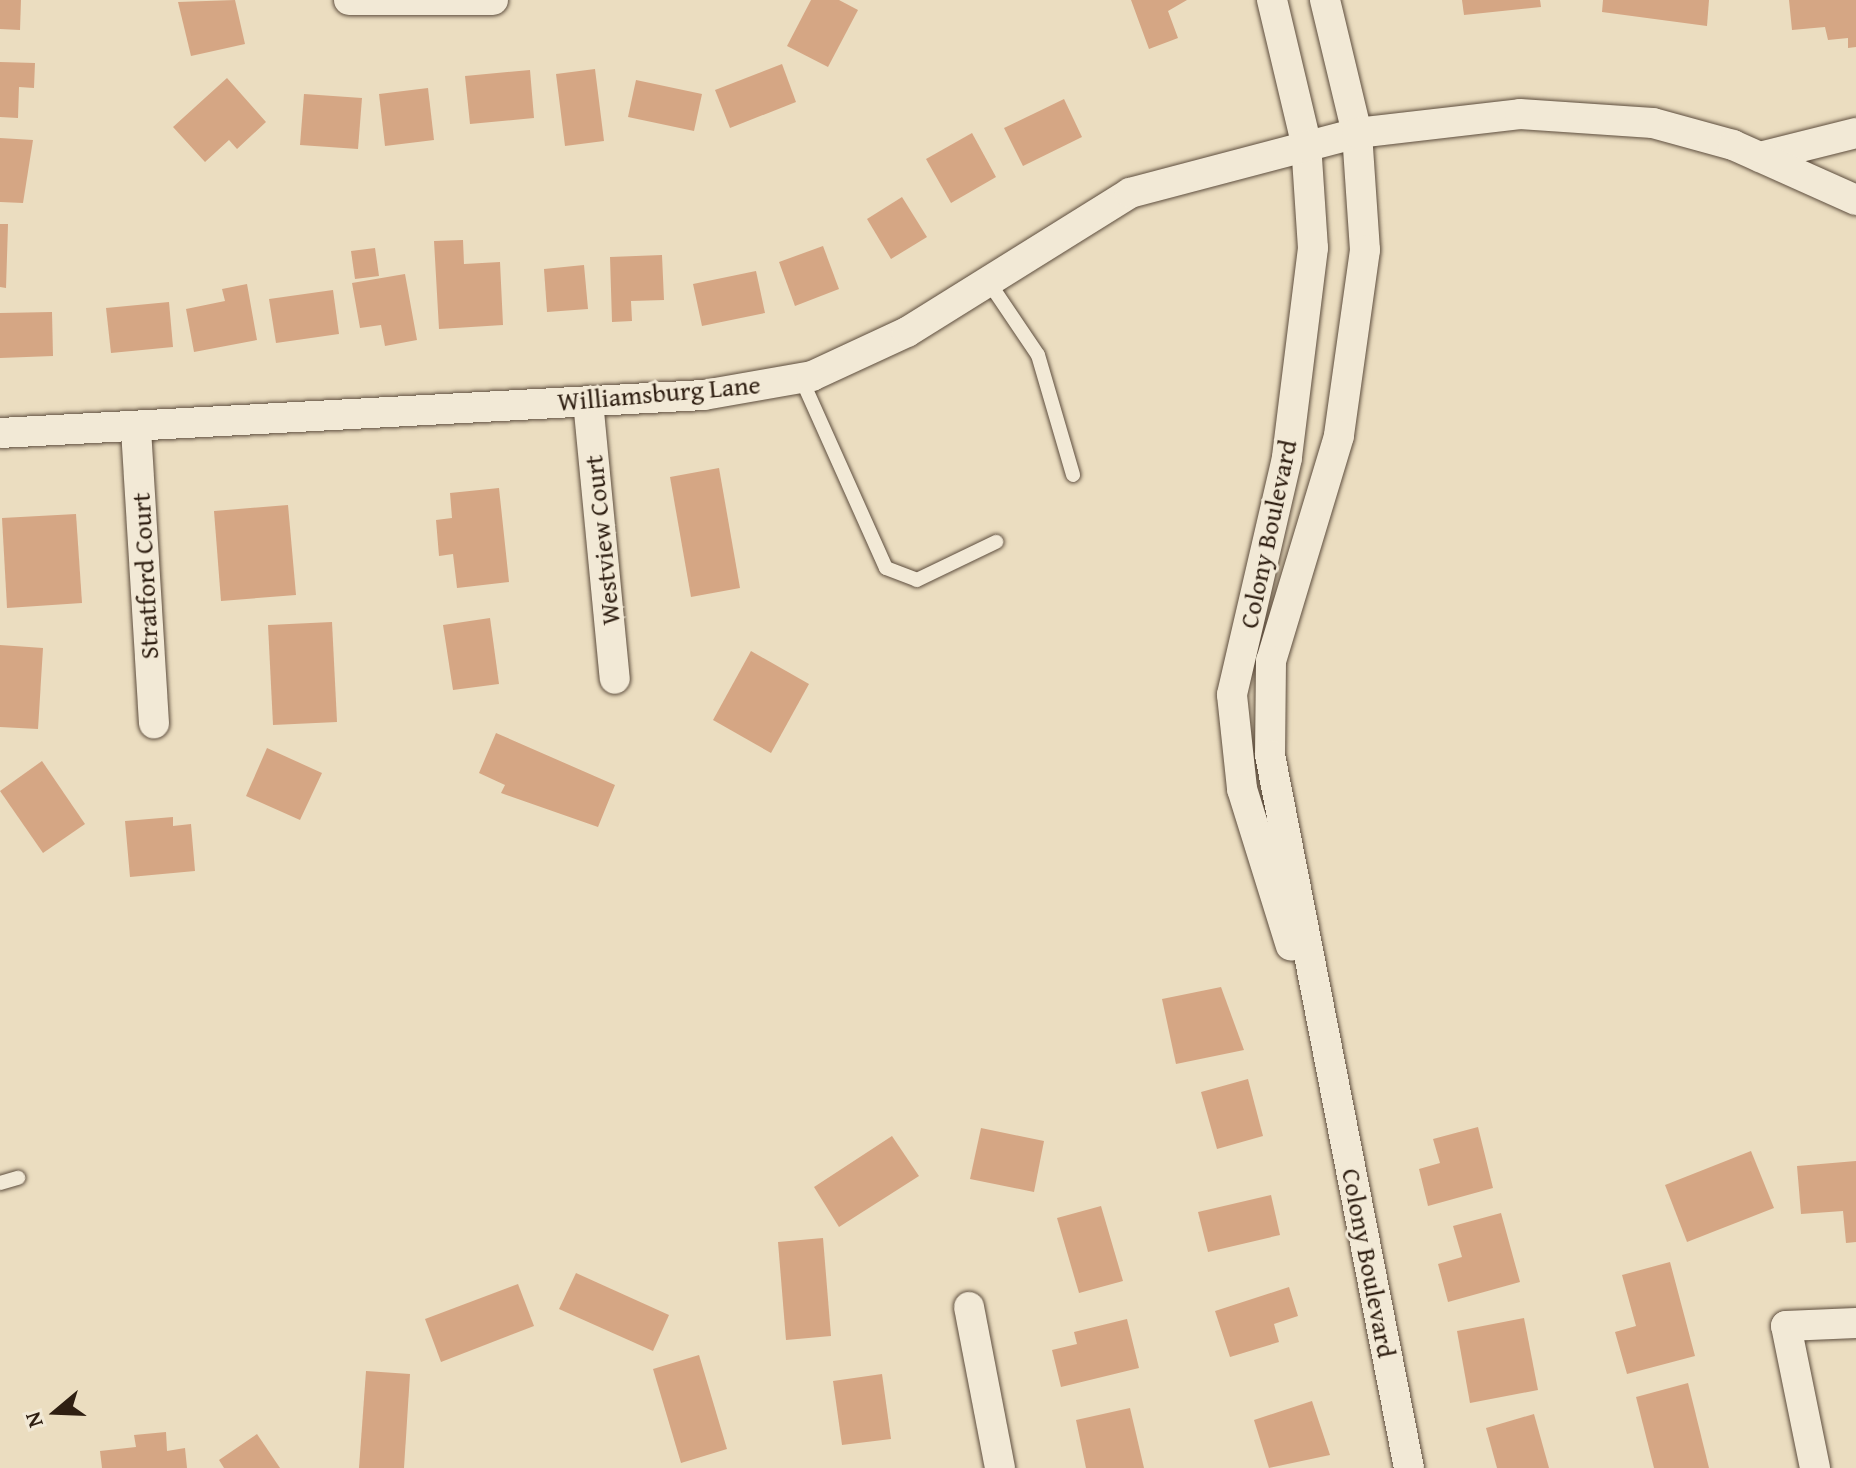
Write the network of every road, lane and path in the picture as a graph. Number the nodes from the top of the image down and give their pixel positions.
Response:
1 (349, 0) edge
2 (493, 0) edge
3 (1272, 0) edge
4 (1325, 0) edge
5 (1357, 133) junction
6 (1856, 133) edge
7 (1306, 143) junction
8 (1760, 157) junction
9 (1856, 200) edge
10 (988, 281) junction
11 (801, 378) junction
12 (588, 401) junction
13 (136, 429) junction
14 (0, 433) edge
15 (1073, 475) dead end
16 (996, 542) dead end
17 (615, 679) dead end
18 (154, 723) dead end
19 (1329, 1057) junction
20 (18, 1178) dead end
21 (0, 1183) edge
22 (969, 1307) dead end
23 (1856, 1323) edge
24 (1000, 1468) edge
25 (1409, 1468) edge
26 (1815, 1468) edge

1 - 2 street
3 - 7 street, Colony Boulevard
4 - 5 street, Colony Boulevard
5 - 7 street, Williamsburg Lane
5 - 8 street, Williamsburg Lane
5 - 19 street, Colony Boulevard
6 - 8 street
7 - 10 street, Williamsburg Lane
7 - 19 street, Colony Boulevard
8 - 9 street, Williamsburg Lane
10 - 11 street, Williamsburg Lane
10 - 15 lane
11 - 12 street, Williamsburg Lane
11 - 16 lane
12 - 13 street, Williamsburg Lane
12 - 17 street, Westview Court
13 - 14 street, Williamsburg Lane
13 - 18 street, Stratford Court
19 - 25 street, Colony Boulevard
20 - 21 lane
22 - 24 street
23 - 26 street

